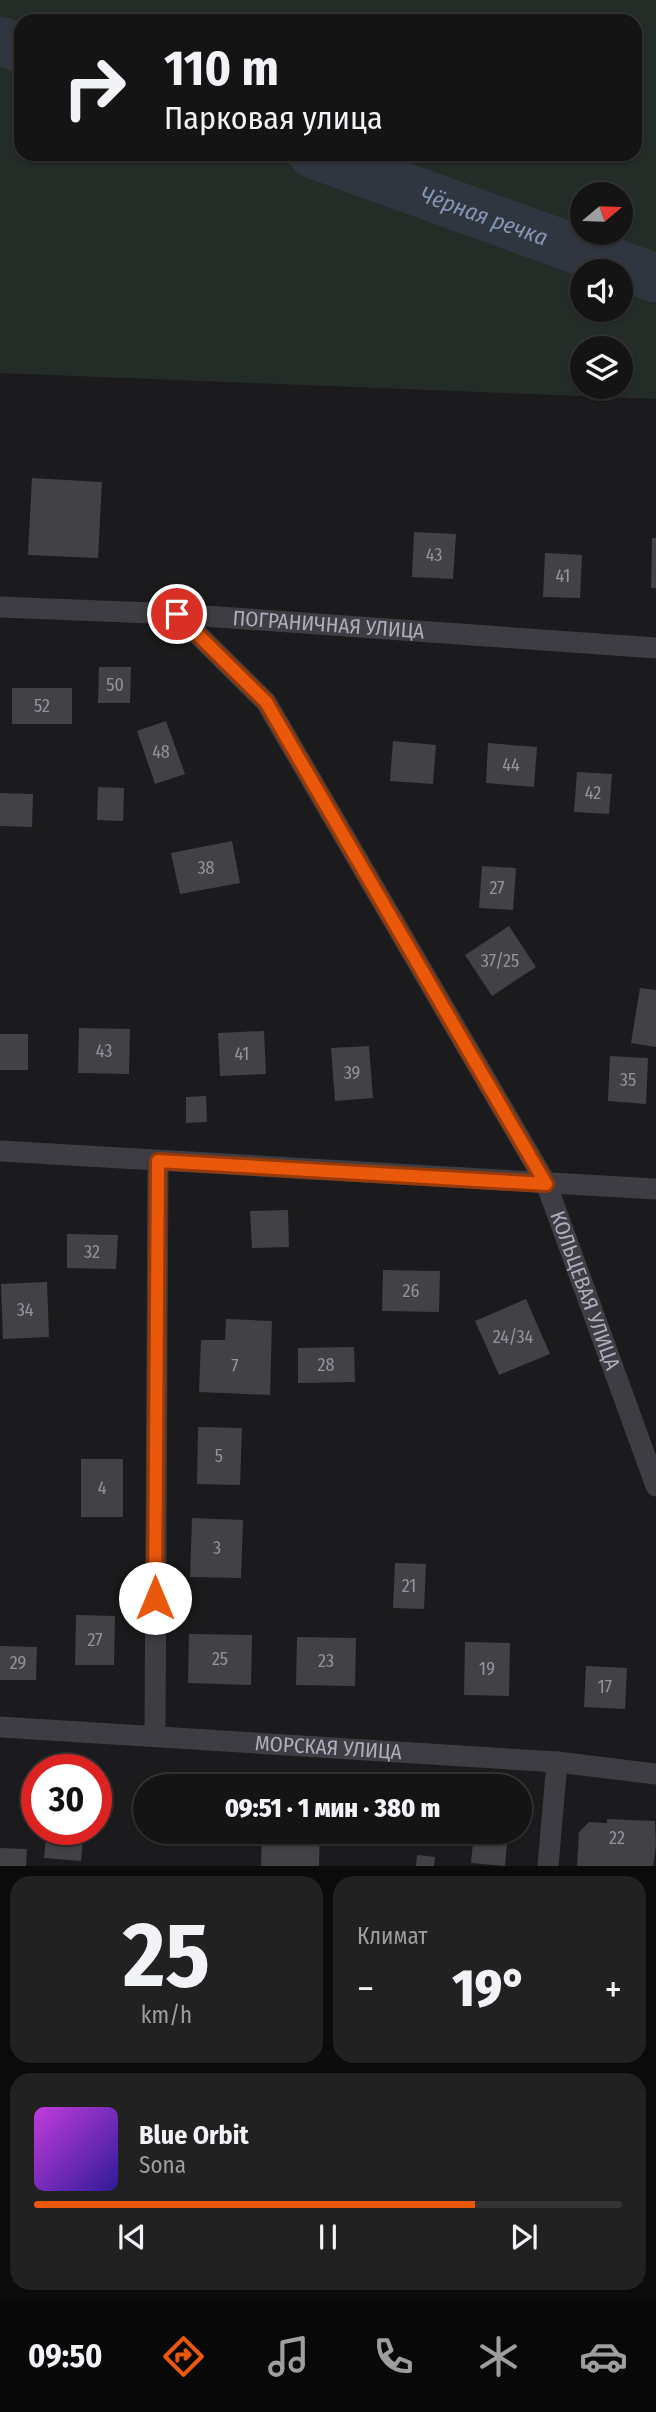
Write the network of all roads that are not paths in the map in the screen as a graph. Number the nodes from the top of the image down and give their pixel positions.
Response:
1 (0, 607) edge
2 (177, 614) junction
3 (656, 648) edge
4 (0, 1152) edge
5 (158, 1161) junction
6 (546, 1184) junction
7 (656, 1189) edge
8 (656, 1486) edge
9 (0, 1727) edge
10 (155, 1735) junction
11 (557, 1762) junction
12 (656, 1774) edge
13 (548, 1866) edge

1 - 2 street, ПОГРАНИЧНАЯ УЛИЦА
2 - 3 street, ПОГРАНИЧНАЯ УЛИЦА
2 - 6 street, КОЛЬЦЕВАЯ УЛИЦА
4 - 5 street
5 - 6 street
5 - 10 street
6 - 7 street
6 - 8 street, КОЛЬЦЕВАЯ УЛИЦА
9 - 10 street, МОРСКАЯ УЛИЦА
10 - 11 street, МОРСКАЯ УЛИЦА
11 - 12 street, МОРСКАЯ УЛИЦА
11 - 13 street

